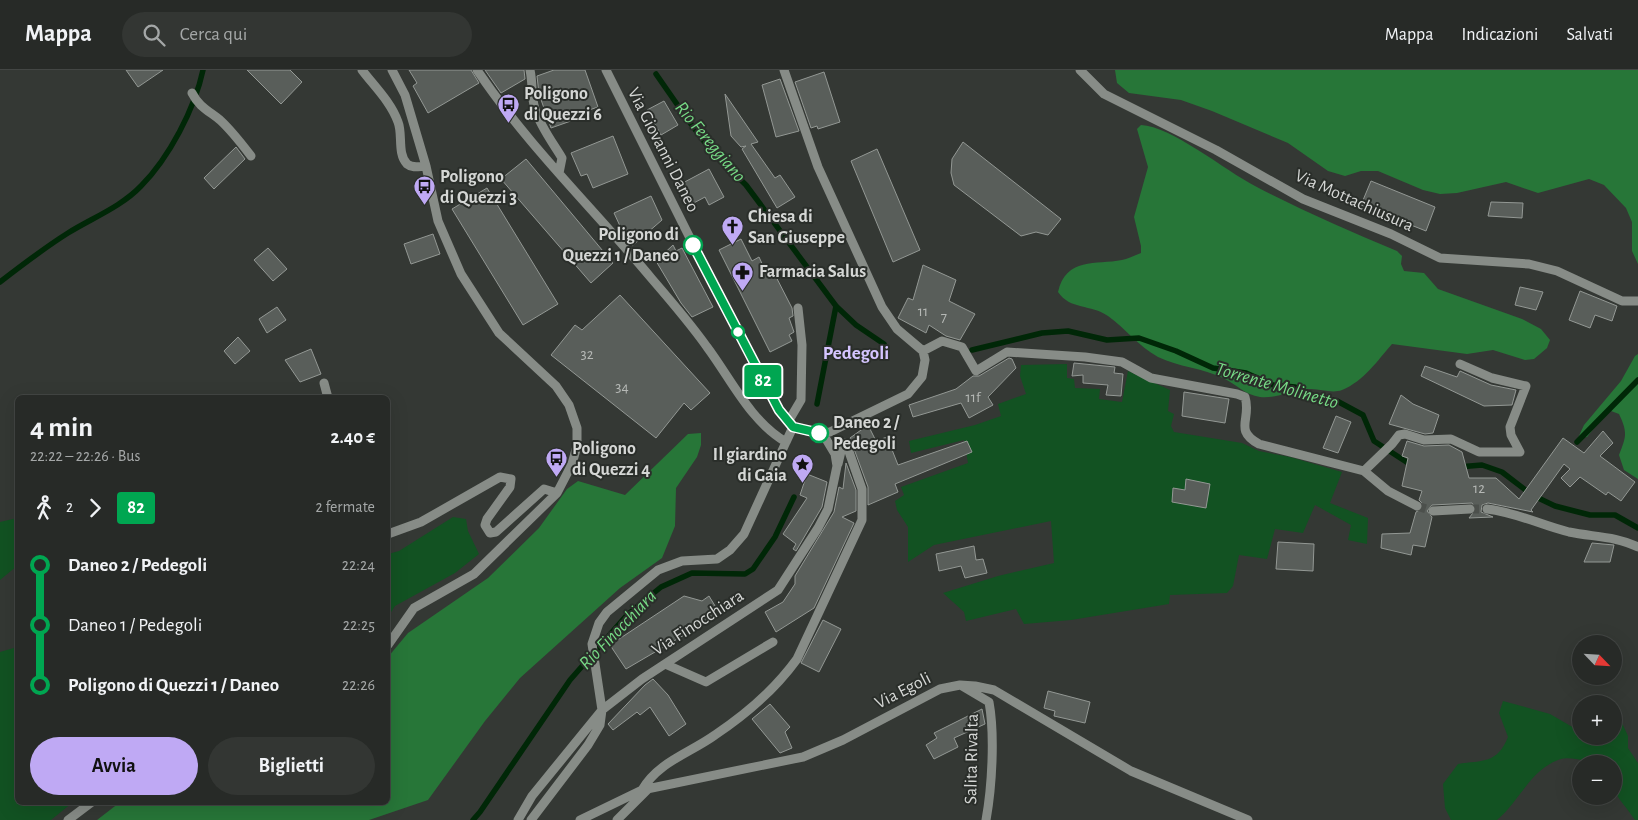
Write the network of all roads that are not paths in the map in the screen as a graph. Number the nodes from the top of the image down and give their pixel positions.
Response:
1 (362, 70) edge
2 (392, 70) edge
3 (477, 70) edge
4 (530, 70) edge
5 (606, 70) edge
6 (784, 70) edge
7 (1080, 70) edge
8 (192, 93) dead end
9 (251, 156) dead end
10 (426, 166) junction
11 (559, 172) junction
12 (1638, 301) edge
13 (798, 308) dead end
14 (923, 351) junction
15 (1460, 364) dead end
16 (324, 383) dead end
17 (327, 395) edge
18 (790, 425) junction
19 (823, 434) junction
20 (786, 442) junction
21 (837, 466) junction
22 (1364, 470) junction
23 (557, 493) junction
24 (1417, 506) tunnel mouth
25 (1487, 509) tunnel mouth
26 (1470, 510) tunnel mouth
27 (1433, 511) tunnel mouth
28 (390, 533) edge
29 (1638, 547) edge
30 (390, 642) edge
31 (774, 642) dead end
32 (665, 664) junction
33 (960, 685) junction
34 (602, 710) junction
35 (646, 789) junction
36 (88, 805) edge
37 (68, 820) edge
38 (518, 820) edge
39 (531, 820) edge
40 (580, 820) edge
41 (617, 820) edge
42 (986, 820) edge
43 (1248, 820) edge

1 - 10 street
2 - 10 street
3 - 11 street
4 - 11 street
5 - 18 street, Via Giovanni Daneo
6 - 14 street
7 - 12 street, Via Mottachiusura
8 - 9 street
10 - 23 street
11 - 20 street
13 - 18 street
14 - 19 street
14 - 22 street
15 - 22 street
16 - 17 street
18 - 19 street
18 - 20 street
19 - 21 street
20 - 34 street
21 - 32 street, Via Finocchiara
21 - 35 street, Via Egoli
22 - 24 street
23 - 28 street
23 - 30 street
25 - 29 street
26 - 27 street
31 - 32 street
32 - 34 street, Via Finocchiara
33 - 35 street, Via Egoli
33 - 42 street, Salita Rivalta
33 - 43 street, Via Egoli
34 - 38 street, Via Finocchiara
34 - 39 street
35 - 40 street, Via Egoli
35 - 41 street
36 - 37 street

